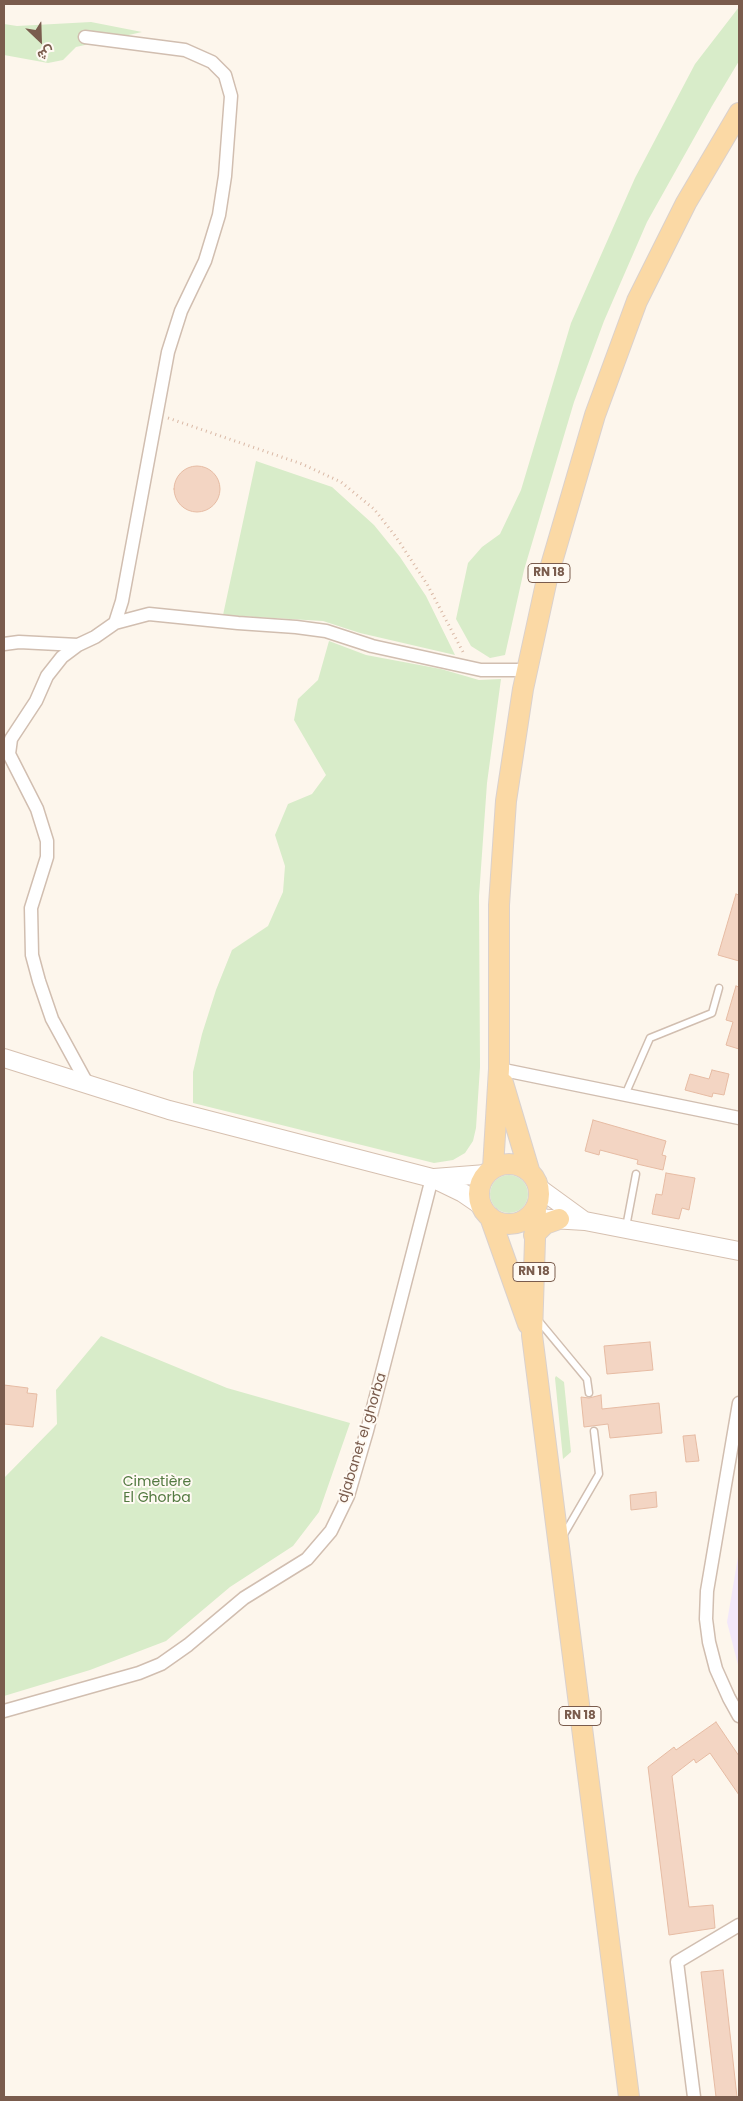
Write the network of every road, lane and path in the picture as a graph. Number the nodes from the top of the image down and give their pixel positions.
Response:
1 (85, 37) dead end
2 (739, 113) edge
3 (157, 415) junction
4 (115, 623) junction
5 (4, 644) edge
6 (78, 645) junction
7 (481, 670) junction
8 (527, 670) junction
9 (720, 988) dead end
10 (4, 1058) edge
11 (499, 1070) junction
12 (88, 1085) junction
13 (625, 1095) junction
14 (739, 1118) edge
15 (529, 1170) junction
16 (490, 1171) junction
17 (636, 1174) dead end
18 (432, 1178) junction
19 (539, 1188) junction
20 (486, 1212) junction
21 (559, 1219) joint
22 (532, 1221) junction
23 (585, 1221) junction
24 (625, 1229) junction
25 (739, 1251) edge
26 (533, 1313) junction
27 (532, 1335) junction
28 (589, 1393) dead end
29 (739, 1403) edge
30 (594, 1431) dead end
31 (559, 1543) junction
32 (4, 1711) edge
33 (739, 1716) edge
34 (739, 1926) edge
35 (629, 2097) edge
36 (694, 2097) edge

1 - 3 street
2 - 8 main road, RN 18
3 - 4 street
3 - 7 path
4 - 6 street
4 - 7 street
5 - 6 street
6 - 12 street
7 - 8 street
8 - 11 main road, RN 18
9 - 13 lane
10 - 12 main road
11 - 13 street
11 - 15 main road, RN 18
11 - 16 main road, RN 18
12 - 18 main road
13 - 14 street
15 - 16 main road
15 - 19 main road
16 - 18 main road
16 - 20 main road
17 - 24 lane
18 - 20 main road
18 - 32 street, djabanet el ghorba
19 - 22 main road
19 - 23 main road
20 - 22 main road
20 - 27 main road, RN 18
21 - 22 main road
21 - 23 main road
22 - 26 main road, RN 18
23 - 24 main road
24 - 25 main road
26 - 27 main road, RN 18
26 - 28 lane
27 - 31 main road, RN 18
29 - 33 street
30 - 31 lane
31 - 35 main road, RN 18
34 - 36 street

